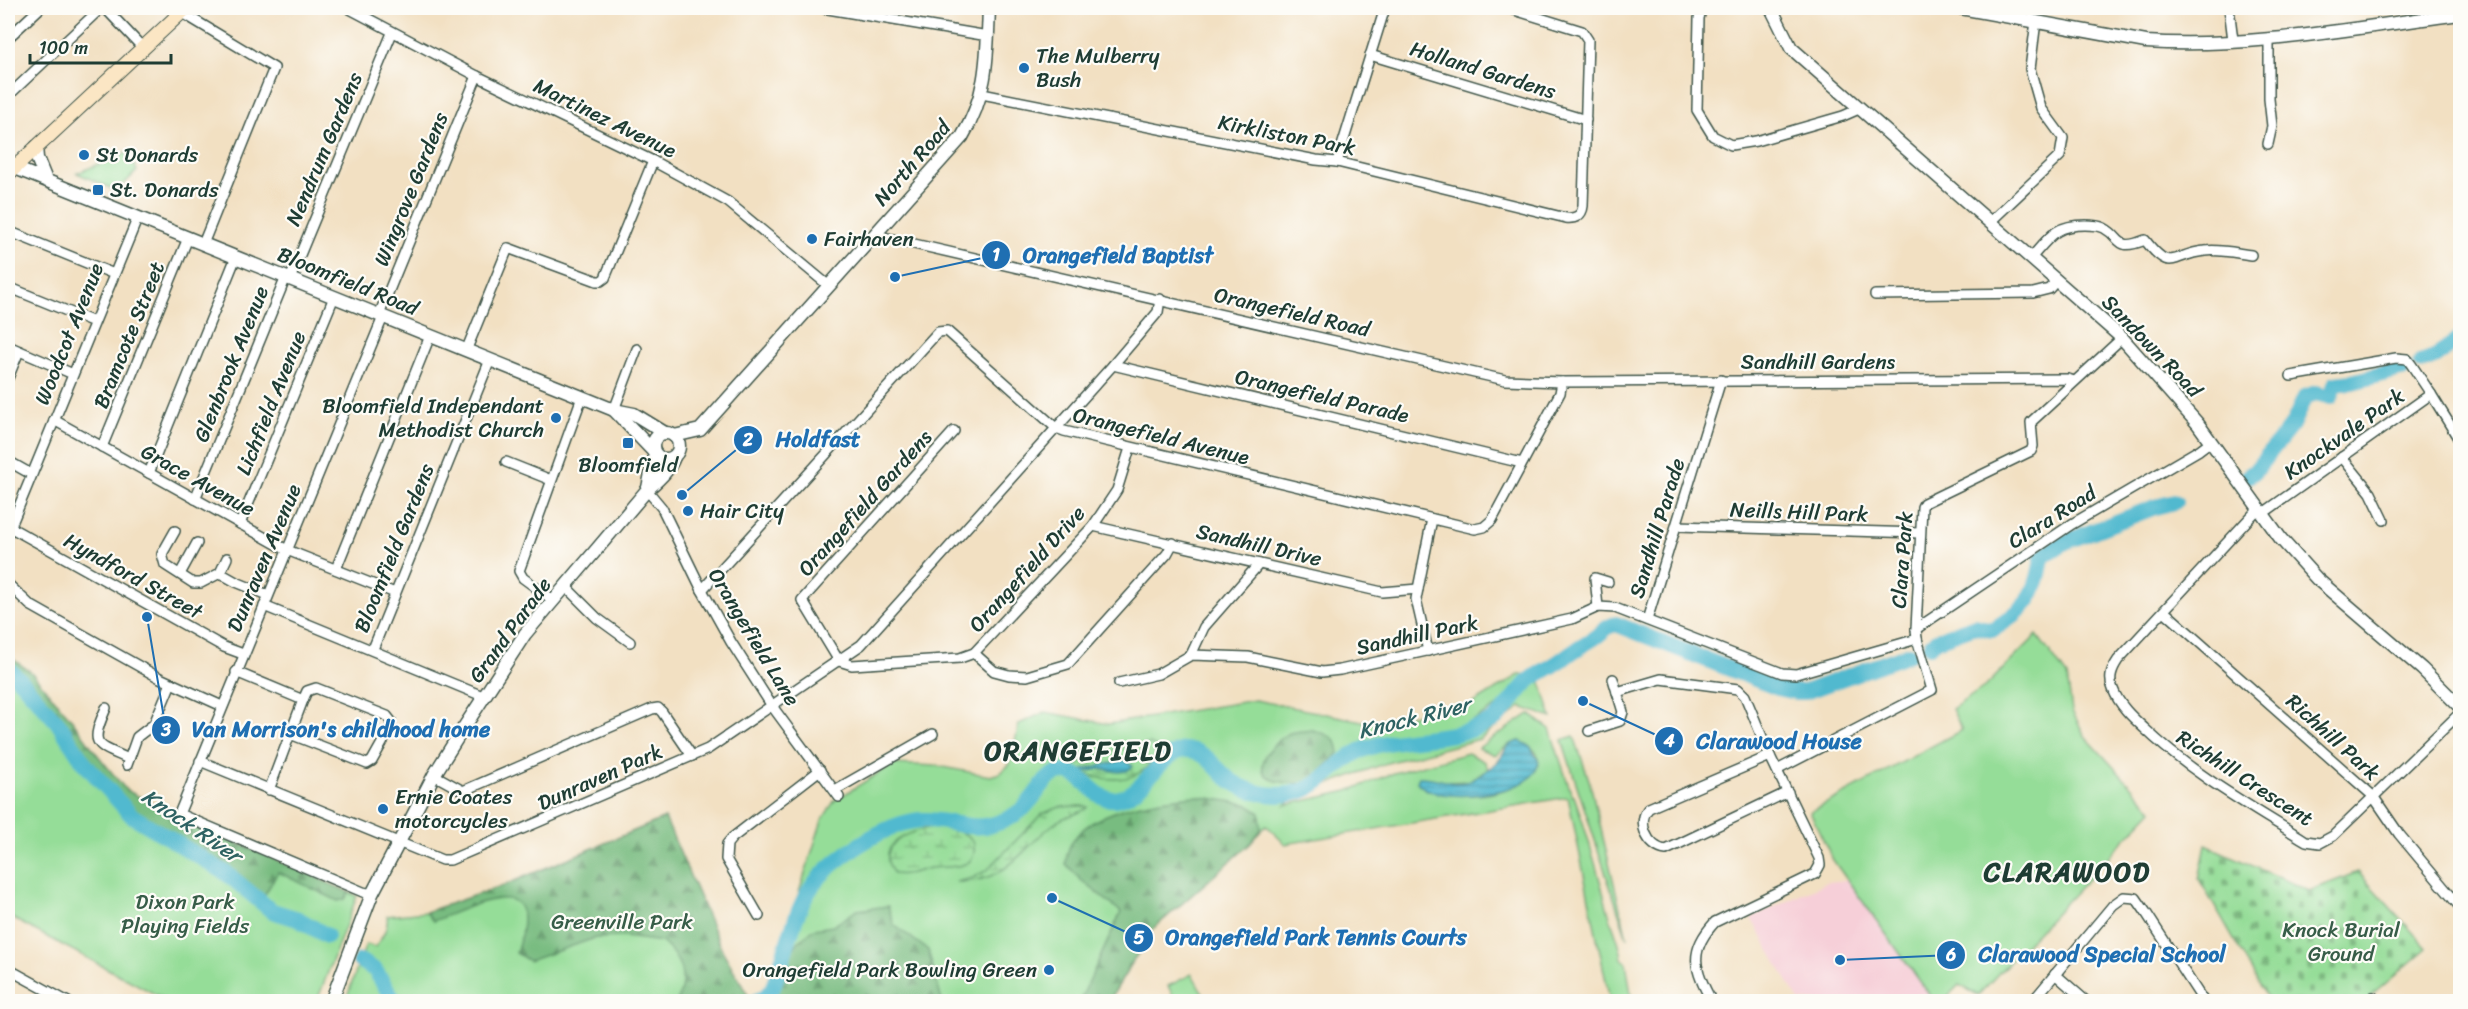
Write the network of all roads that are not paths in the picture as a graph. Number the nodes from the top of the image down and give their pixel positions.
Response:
1 (40, 8) edge
2 (103, 8) edge
3 (348, 8) edge
4 (822, 8) edge
5 (989, 8) edge
6 (1385, 8) edge
7 (1508, 8) edge
8 (1702, 8) edge
9 (1771, 8) edge
10 (1961, 8) edge
11 (2229, 8) edge
12 (184, 10) edge
13 (2460, 14) edge
14 (2036, 21) junction
15 (392, 33) junction
16 (988, 36) junction
17 (8, 38) edge
18 (2269, 38) junction
19 (2233, 40) junction
20 (142, 47) junction
21 (1370, 55) junction
22 (477, 76) junction
23 (982, 94) junction
24 (8, 96) edge
25 (1859, 109) junction
26 (1586, 120) junction
27 (2268, 144) dead end
28 (36, 147) junction
29 (653, 161) junction
30 (1337, 162) junction
31 (10, 167) edge
32 (46, 180) junction
33 (138, 216) junction
34 (1990, 222) junction
35 (8, 231) edge
36 (875, 235) junction
37 (188, 238) junction
38 (203, 244) junction
39 (2251, 255) dead end
40 (236, 257) junction
41 (2032, 257) junction
42 (114, 274) junction
43 (288, 278) junction
44 (2058, 280) junction
45 (8, 286) edge
46 (829, 286) junction
47 (1875, 295) dead end
48 (334, 297) junction
49 (1160, 299) junction
50 (381, 316) junction
51 (94, 322) junction
52 (430, 336) junction
53 (2122, 338) junction
54 (8, 346) edge
55 (638, 349) dead end
56 (19, 351) junction
57 (466, 351) junction
58 (490, 360) junction
59 (1113, 365) junction
60 (73, 374) junction
61 (2291, 376) dead end
62 (8, 378) edge
63 (1720, 380) junction
64 (2074, 381) junction
65 (1562, 382) junction
66 (2431, 394) junction
67 (582, 397) junction
68 (614, 410) junction
69 (54, 420) junction
70 (1056, 428) junction
71 (700, 430) junction
72 (954, 431) dead end
73 (670, 434) junction
74 (2211, 441) junction
75 (2460, 441) edge
76 (102, 447) junction
77 (1130, 448) junction
78 (654, 452) junction
79 (676, 455) junction
80 (2342, 457) junction
81 (8, 461) edge
82 (506, 462) dead end
83 (1522, 463) junction
84 (149, 473) junction
85 (31, 474) junction
86 (551, 480) junction
87 (647, 489) junction
88 (195, 499) junction
89 (2260, 511) junction
90 (1432, 519) junction
91 (2384, 520) dead end
92 (240, 524) junction
93 (1093, 526) junction
94 (1677, 526) junction
95 (8, 529) edge
96 (175, 531) dead end
97 (1920, 533) junction
98 (197, 543) dead end
99 (1173, 543) junction
100 (287, 550) junction
101 (227, 558) dead end
102 (1259, 564) junction
103 (336, 569) junction
104 (220, 573) junction
105 (180, 574) junction
106 (1608, 582) dead end
107 (8, 584) edge
108 (565, 586) junction
109 (1418, 589) junction
110 (702, 590) junction
111 (395, 593) junction
112 (268, 595) junction
113 (553, 600) junction
114 (264, 606) junction
115 (1598, 608) junction
116 (2164, 611) junction
117 (1647, 620) junction
118 (1916, 628) junction
119 (1917, 639) junction
120 (630, 642) dead end
121 (373, 649) junction
122 (1428, 651) junction
123 (974, 653) junction
124 (243, 654) junction
125 (1191, 655) junction
126 (839, 661) junction
127 (236, 672) junction
128 (1613, 679) dead end
129 (171, 683) junction
130 (1119, 683) dead end
131 (1617, 692) junction
132 (485, 697) junction
133 (303, 700) junction
134 (222, 706) junction
135 (772, 706) junction
136 (2460, 707) edge
137 (106, 708) dead end
138 (2460, 712) edge
139 (1589, 731) dead end
140 (290, 734) junction
141 (933, 734) dead end
142 (692, 756) junction
143 (1770, 756) junction
144 (200, 761) junction
145 (820, 770) junction
146 (1777, 770) junction
147 (434, 775) junction
148 (269, 790) junction
149 (1788, 792) junction
150 (2373, 796) junction
151 (399, 842) junction
152 (372, 894) junction
153 (2460, 907) edge
154 (759, 916) dead end
155 (8, 969) edge
156 (2055, 974) junction
157 (68, 1002) edge
158 (331, 1002) edge
159 (1712, 1002) edge
160 (2032, 1002) edge
161 (2087, 1002) edge
162 (2204, 1002) edge

1 - 17 street
2 - 20 street
2 - 24 street
3 - 15 street, Martinez Avenue
4 - 16 street
5 - 16 street, North Road
6 - 21 street
7 - 26 street
8 - 25 street
9 - 25 street, Sandown Road
10 - 14 street
11 - 19 street
12 - 20 main road
12 - 38 street
13 - 18 street
14 - 19 street
14 - 34 street
15 - 22 street, Martinez Avenue
15 - 43 street, Nendrum Gardens
16 - 23 street, North Road
18 - 19 street
18 - 27 street
20 - 28 main road
21 - 26 street, Holland Gardens
21 - 30 street
22 - 29 street, Martinez Avenue
22 - 50 street, Wingrove Gardens
23 - 30 street, Kirkliston Park
23 - 36 street, North Road
25 - 34 street, Sandown Road
26 - 30 street, Kirkliston Park
28 - 31 main road
28 - 32 street
29 - 46 street, Martinez Avenue
29 - 57 street
31 - 32 street, Bloomfield Road
32 - 33 street, Bloomfield Road
33 - 37 street, Bloomfield Road
33 - 42 street, Woodcot Avenue
34 - 41 street, Sandown Road
35 - 42 street
36 - 46 street, North Road
36 - 49 street, Orangefield Road
37 - 38 street, Bloomfield Road
37 - 76 street, Bramcote Street
38 - 40 street, Bloomfield Road
39 - 41 street
40 - 43 street, Bloomfield Road
40 - 84 street
41 - 44 street, Sandown Road
42 - 51 street, Woodcot Avenue
43 - 48 street, Bloomfield Road
43 - 88 street, Glenbrook Avenue
44 - 47 street
44 - 53 street, Sandown Road
45 - 51 street
46 - 71 street, North Road
48 - 50 street, Bloomfield Road
48 - 92 street, Lichfield Avenue
49 - 59 street
49 - 65 street, Orangefield Road
50 - 52 street, Bloomfield Road
50 - 100 street, Dunraven Avenue
51 - 60 street, Woodcot Avenue
52 - 57 street, Bloomfield Road
52 - 103 street
53 - 64 street, Clara Park
53 - 74 street, Sandown Road
54 - 56 street
55 - 68 street
56 - 60 street
56 - 62 street
57 - 58 street, Bloomfield Road
58 - 67 street, Bloomfield Road
58 - 111 street, Bloomfield Gardens
59 - 70 street
59 - 83 street, Orangefield Parade
60 - 69 street, Woodcot Avenue
61 - 66 street
63 - 64 street, Sandhill Gardens
63 - 65 street, Sandhill Gardens
63 - 94 street, Sandhill Parade
64 - 97 street, Clara Park
65 - 83 street, Orangefield Avenue
66 - 75 street, Knockvale Park
66 - 80 street, Knockvale Park
67 - 68 street, Bloomfield Road
67 - 86 street
68 - 73 street, Bloomfield Road
68 - 78 street
69 - 76 street, Grace Avenue
69 - 85 street, Woodcot Avenue
70 - 77 street, Orangefield Avenue
70 - 110 street
70 - 126 street, Orangefield Avenue
71 - 73 street
71 - 79 street, North Road
72 - 126 street, Orangefield Gardens
73 - 78 street
73 - 79 street
74 - 89 street, Sandown Road
74 - 118 street, Clara Road
76 - 84 street, Grace Avenue
77 - 90 street, Orangefield Avenue
77 - 93 street, Orangefield Drive
78 - 79 street
78 - 87 street, Grand Parade
79 - 87 street, Grand Parade
80 - 89 street, Knockvale Park
80 - 91 street
81 - 85 street
82 - 86 street
83 - 90 street, Orangefield Avenue
84 - 88 street, Grace Avenue
85 - 95 street, Woodcot Avenue
86 - 113 street
87 - 108 street, Grand Parade
87 - 110 street, Orangefield Lane
88 - 92 street, Grace Avenue
89 - 116 street, Richhill Crescent
89 - 136 street, Sandown Road
90 - 109 street
92 - 100 street, Grace Avenue
93 - 99 street, Sandhill Drive
93 - 123 street, Orangefield Drive
94 - 97 street, Neills Hill Park
94 - 117 street, Sandhill Parade
95 - 124 street, Hyndford Street
96 - 105 street
97 - 118 street, Clara Park
98 - 105 street
99 - 102 street, Sandhill Drive
99 - 123 street
100 - 103 street, Grace Avenue
100 - 112 street, Dunraven Avenue
101 - 104 street
102 - 109 street, Sandhill Drive
102 - 125 street
103 - 111 street, Grace Avenue
104 - 105 street
104 - 112 street
106 - 115 street
107 - 129 street
108 - 113 street, Grand Parade
108 - 120 street
109 - 122 street
110 - 135 street, Orangefield Lane
111 - 121 street, Bloomfield Gardens
112 - 114 street, Dunraven Avenue
113 - 132 street, Grand Parade
114 - 121 street
114 - 124 street, Dunraven Avenue
115 - 117 street
115 - 122 street, Sandhill Park
116 - 150 street, Richhill Park
116 - 150 street, Richhill Crescent
117 - 119 street, Sandhill Parade
118 - 119 street, Clara Park
119 - 146 street, Clara Park
121 - 132 street
122 - 125 street, Sandhill Park
123 - 126 street, Orangefield Drive
124 - 127 street, Dunraven Avenue
125 - 130 street
126 - 135 street, Orangefield Avenue
127 - 133 street
127 - 134 street, Dunraven Avenue
128 - 131 street
129 - 134 street
129 - 137 street
131 - 139 street
131 - 143 street
132 - 147 street, Grand Parade
133 - 140 street
133 - 140 street
134 - 144 street, Dunraven Avenue
135 - 142 street, Dunraven Park
135 - 145 street, Orangefield Lane
138 - 150 street, Richhill Crescent
140 - 148 street
141 - 145 street, Orangefield Lane
142 - 147 street
142 - 151 street, Dunraven Park
143 - 146 street
143 - 149 street
144 - 148 street, Dunraven Park
144 - 152 street, Dunraven Avenue
145 - 154 street
146 - 149 street
147 - 151 street, Grand Parade
148 - 151 street, Dunraven Park
149 - 159 street
150 - 153 street, Richhill Park
151 - 152 street, Grand Parade
152 - 158 street, Grand Parade
155 - 157 street
156 - 160 street
156 - 161 street
156 - 162 street

